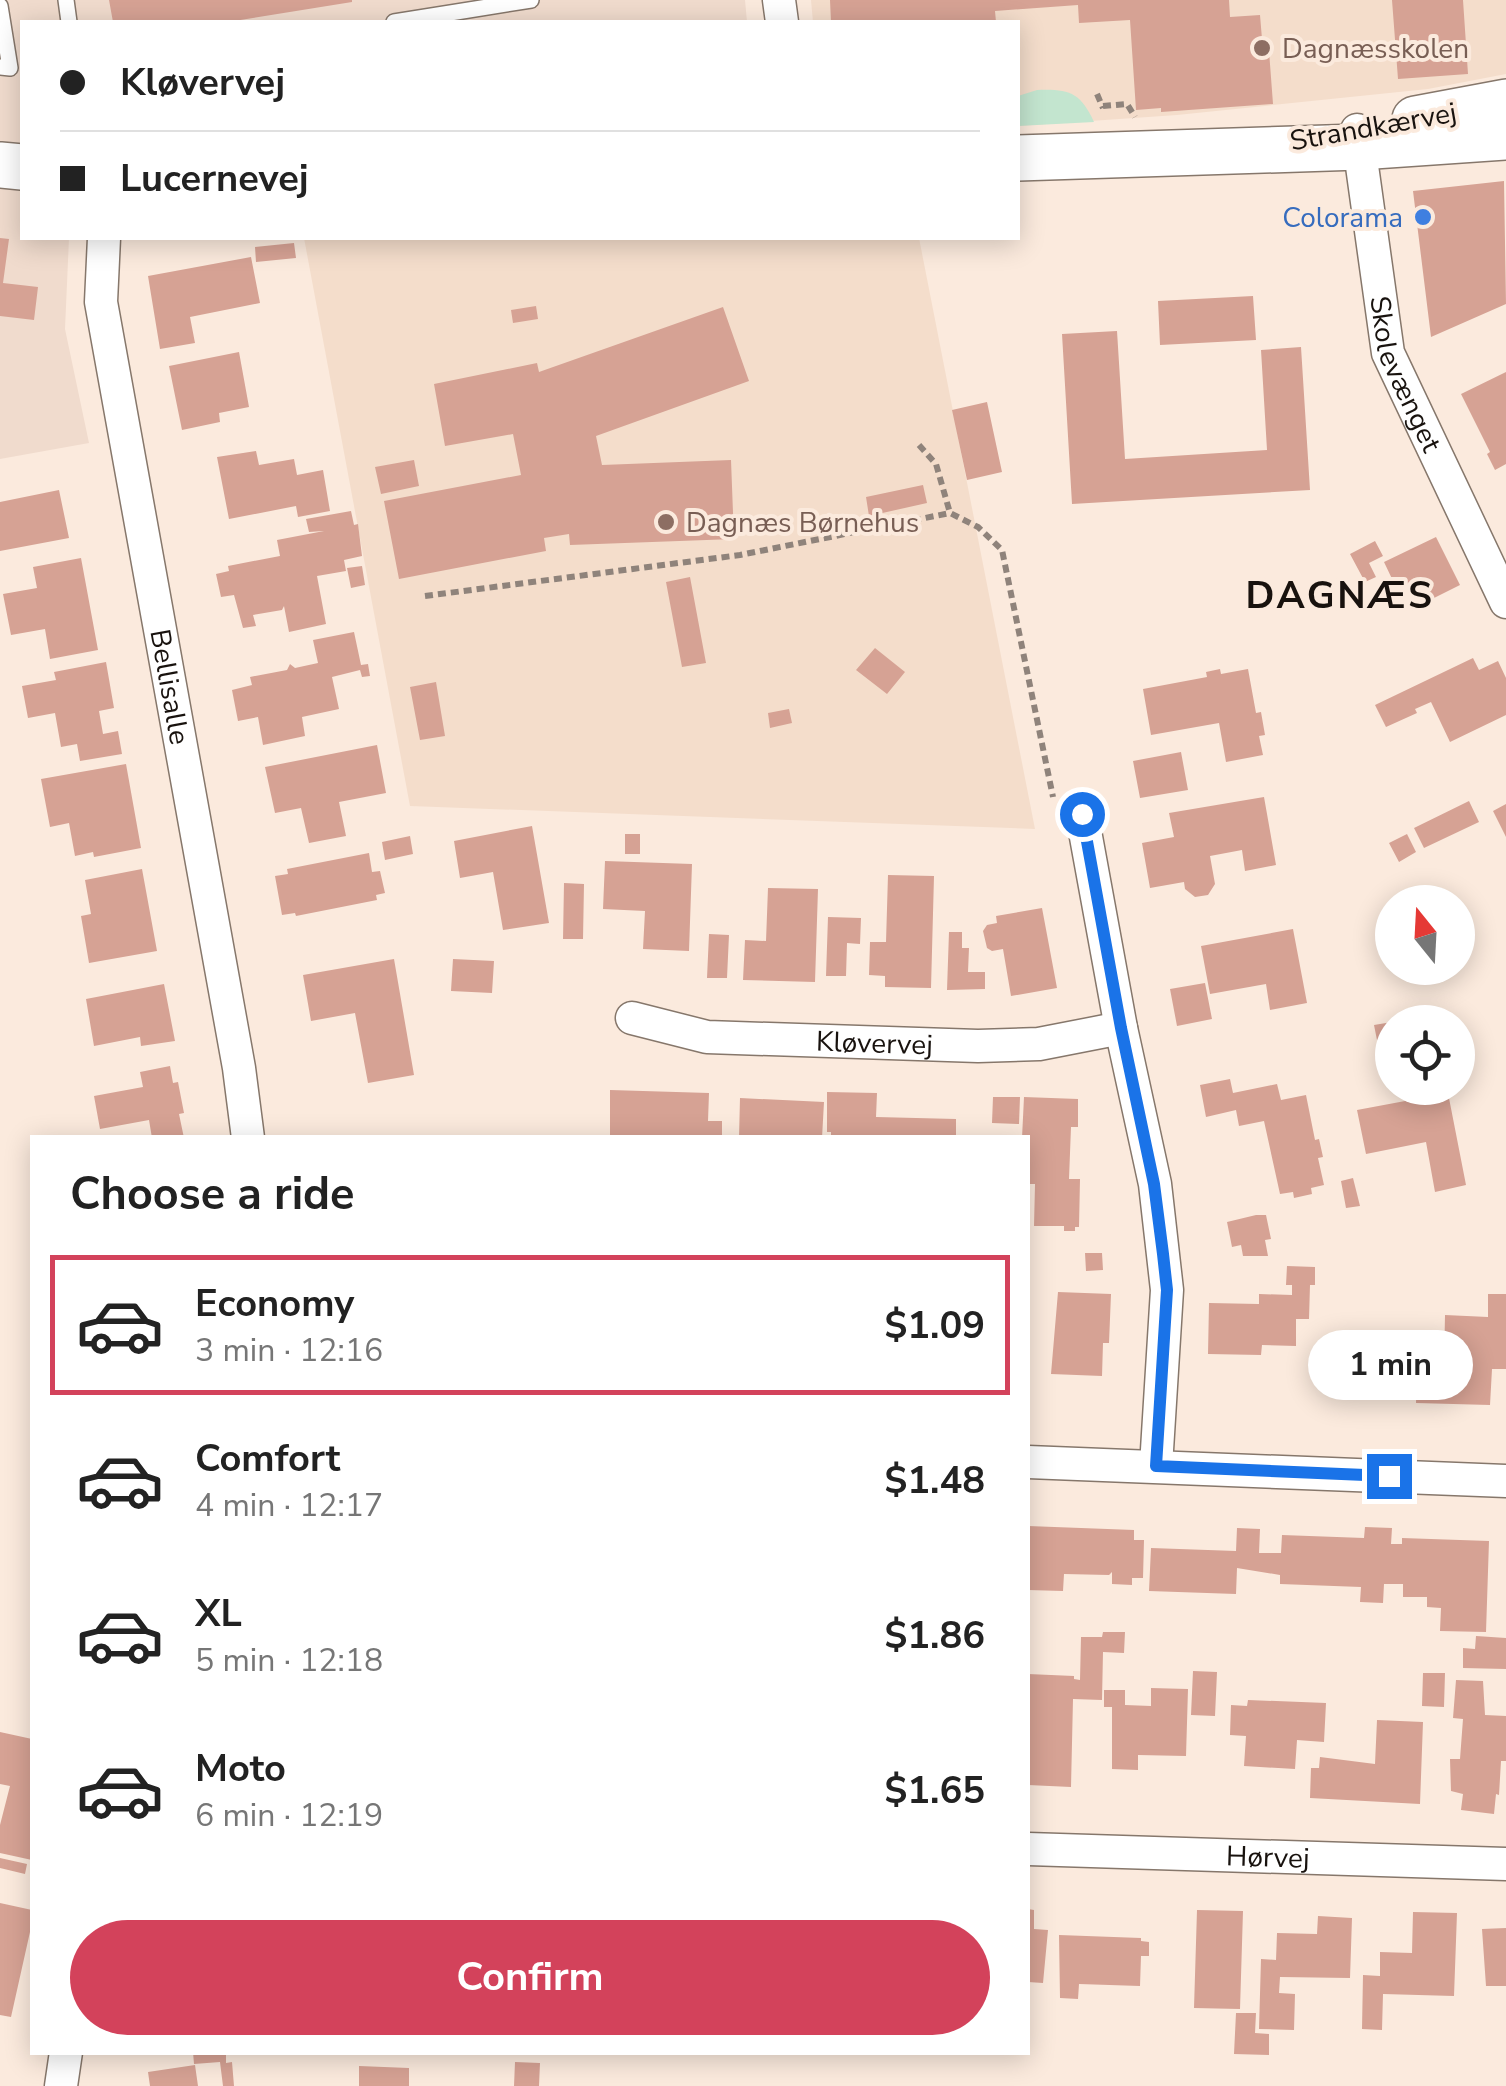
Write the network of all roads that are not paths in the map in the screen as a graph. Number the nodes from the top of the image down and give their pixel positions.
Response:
1 (531, 0) edge
2 (0, 6) edge
3 (489, 15) edge
4 (421, 20) edge
5 (0, 67) edge
6 (1506, 102) edge
7 (1506, 137) edge
8 (1358, 138) junction
9 (1020, 158) edge
10 (104, 240) edge
11 (1506, 602) edge
12 (1082, 814) road end
13 (632, 1018) dead end
14 (1121, 1028) junction
15 (248, 1135) edge
16 (1030, 1462) edge
17 (1156, 1466) junction
18 (1506, 1482) edge
19 (1030, 1849) edge
20 (1506, 1864) edge
21 (65, 2055) edge
22 (60, 2086) edge

1 - 3 lane
2 - 5 lane
3 - 4 lane
6 - 8 main road, Strandkærvej
7 - 8 main road, Strandkærvej
8 - 9 main road, Strandkærvej
8 - 11 street, Skolevænget
10 - 15 street, Bellisalle
12 - 14 street
13 - 14 street, Kløvervej
14 - 17 street
16 - 17 street
17 - 18 street
19 - 20 street, Hørvej
21 - 22 street

